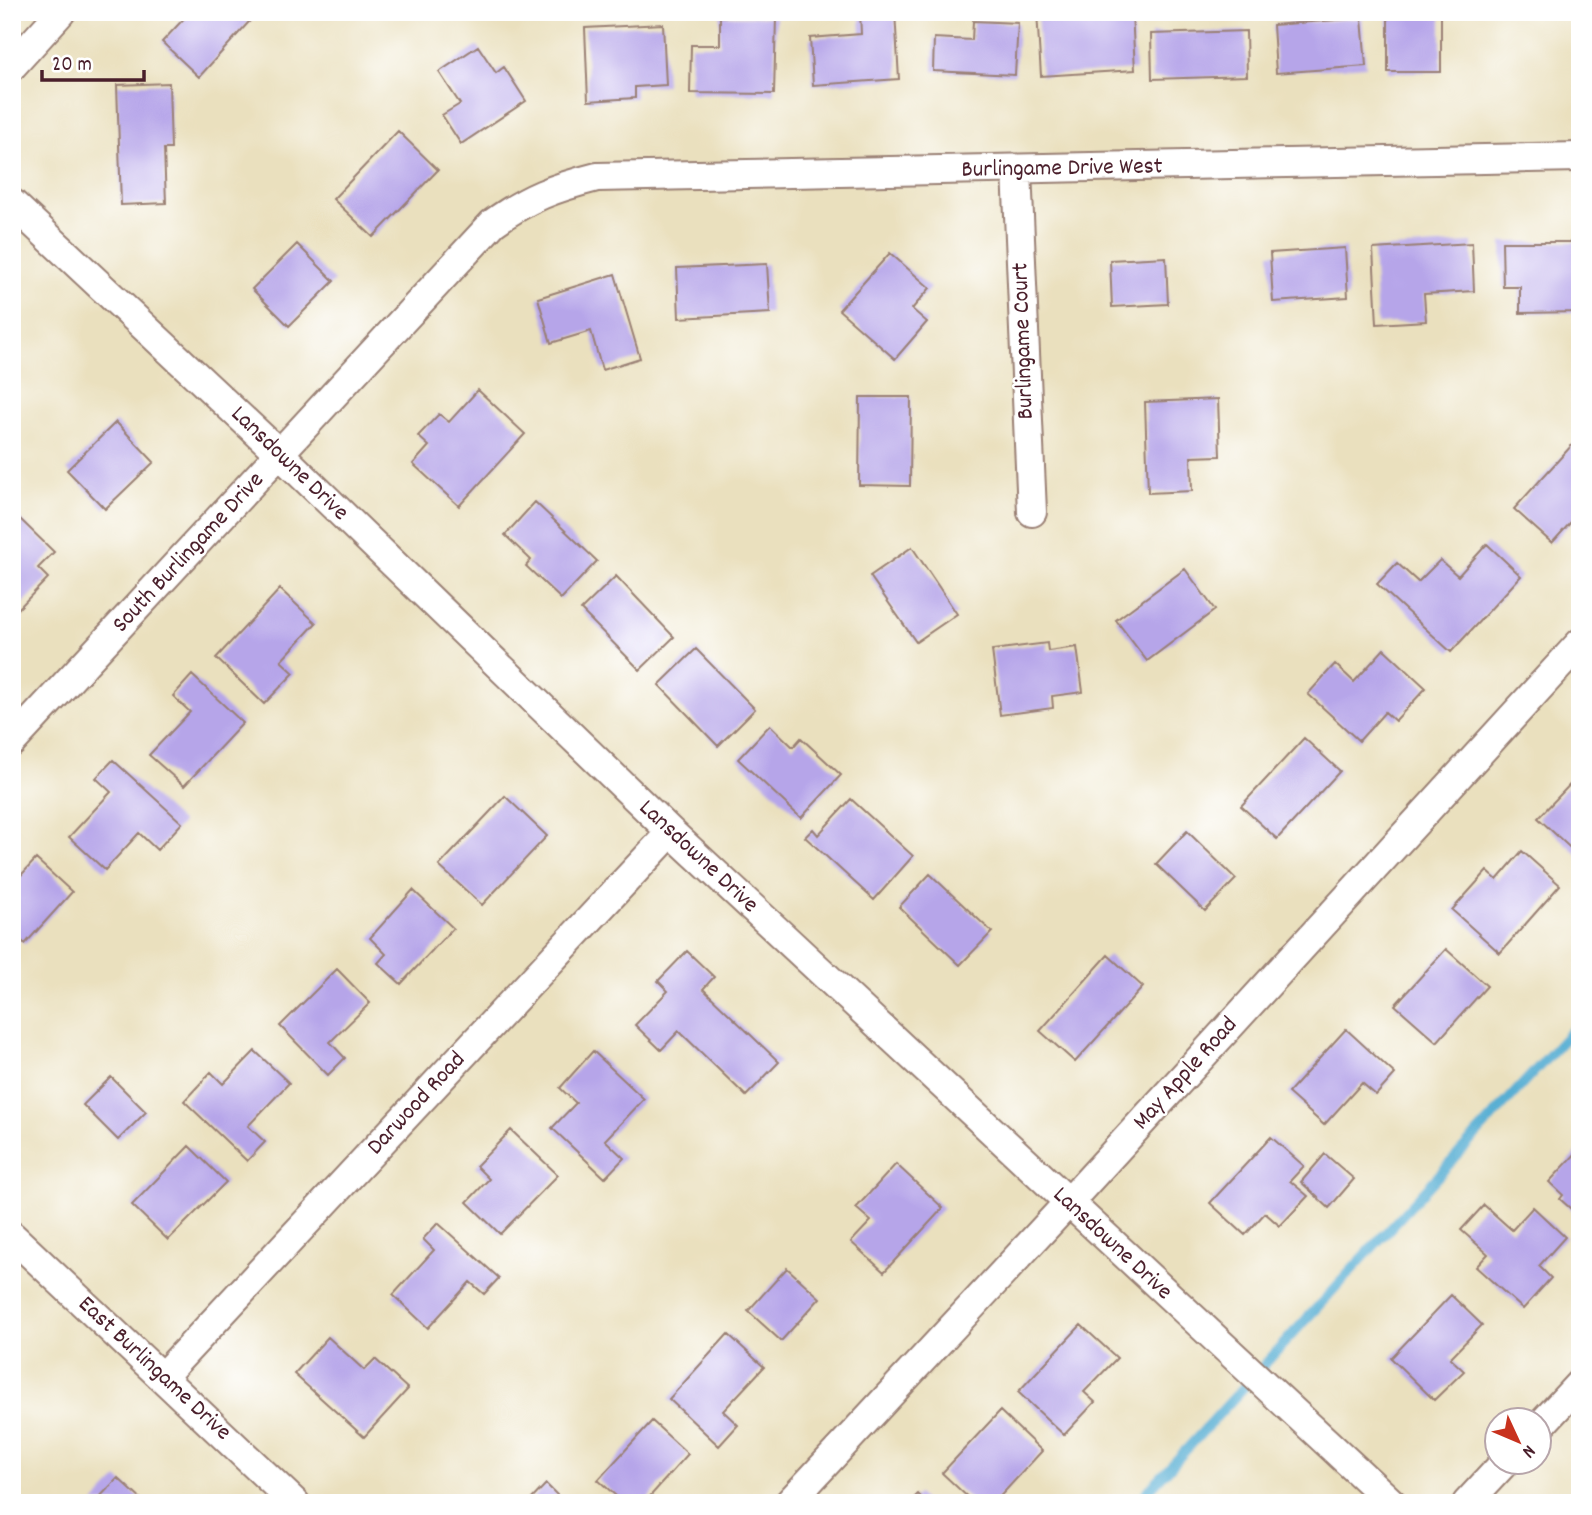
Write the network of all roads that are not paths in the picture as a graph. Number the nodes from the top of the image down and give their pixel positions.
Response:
1 (61, 12) edge
2 (12, 66) edge
3 (1580, 157) edge
4 (1017, 170) junction
5 (546, 190) joint
6 (12, 203) edge
7 (281, 456) junction
8 (1032, 512) dead end
9 (1580, 643) edge
10 (12, 742) edge
11 (671, 832) junction
12 (1068, 1203) junction
13 (12, 1236) edge
14 (162, 1377) junction
15 (1579, 1386) edge
16 (1554, 1411) edge
17 (1492, 1476) edge
18 (295, 1503) edge
19 (789, 1503) edge
20 (1392, 1503) edge
21 (1467, 1503) edge

1 - 2 street
3 - 4 street, Burlingame Drive West
4 - 5 street, Burlingame Drive West
4 - 8 street, Burlingame Court
5 - 7 street, South Burlingame Drive
6 - 7 street, Lansdowne Drive
7 - 10 street, South Burlingame Drive
7 - 11 street, Lansdowne Drive
9 - 12 street, May Apple Road
11 - 12 street, Lansdowne Drive
11 - 14 street, Darwood Road
12 - 19 street, May Apple Road
12 - 20 street, Lansdowne Drive
13 - 14 street, East Burlingame Drive
14 - 18 street, East Burlingame Drive
15 - 16 street
17 - 21 street

